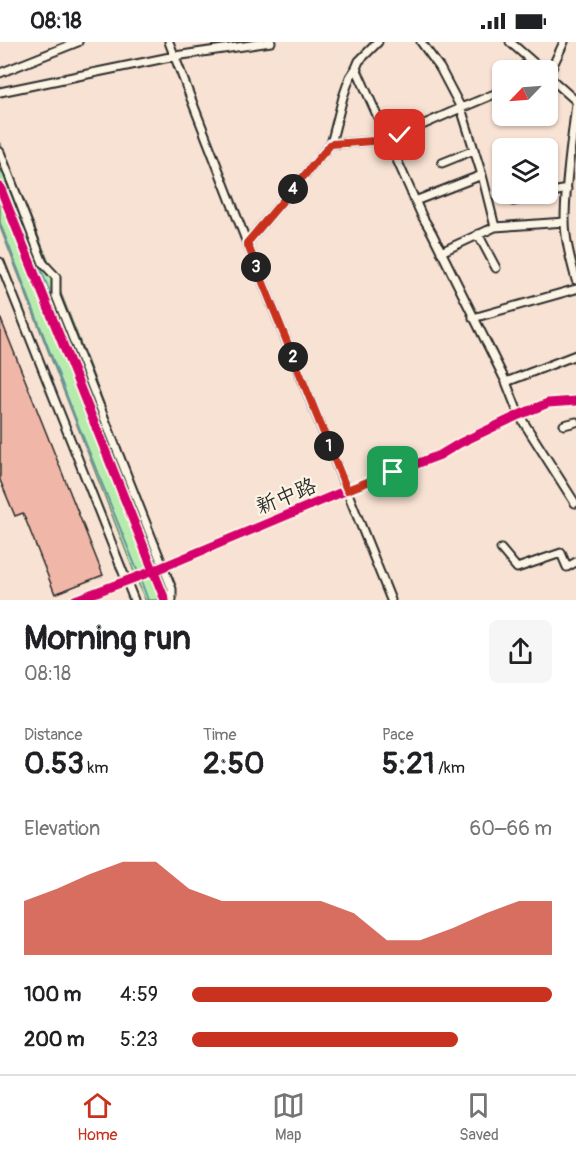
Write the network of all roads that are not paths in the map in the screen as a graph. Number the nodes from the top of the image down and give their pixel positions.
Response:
1 (78, 42) edge
2 (169, 42) edge
3 (271, 42) edge
4 (378, 42) edge
5 (422, 42) edge
6 (510, 42) edge
7 (564, 42) edge
8 (175, 56) junction
9 (530, 60) edge
10 (556, 60) edge
11 (356, 68) junction
12 (0, 73) edge
13 (558, 85) edge
14 (0, 92) edge
15 (492, 95) edge
16 (576, 102) edge
17 (461, 108) junction
18 (388, 140) junction
19 (331, 144) junction
20 (474, 150) junction
21 (0, 152) edge
22 (442, 163) dead end
23 (482, 175) junction
24 (567, 189) junction
25 (558, 191) edge
26 (416, 201) junction
27 (565, 222) junction
28 (495, 227) junction
29 (478, 234) junction
30 (247, 243) junction
31 (441, 252) junction
32 (0, 262) edge
33 (496, 268) dead end
34 (576, 280) edge
35 (576, 289) edge
36 (473, 318) junction
37 (576, 355) edge
38 (506, 382) junction
39 (576, 401) edge
40 (519, 415) junction
41 (576, 422) edge
42 (564, 425) dead end
43 (347, 490) junction
44 (575, 503) edge
45 (501, 549) dead end
46 (576, 562) edge
47 (162, 567) junction
48 (126, 580) junction
49 (75, 600) edge
50 (134, 600) edge
51 (172, 600) edge
52 (391, 600) edge

1 - 12 street
2 - 8 street
3 - 8 street
4 - 11 street
5 - 17 street
6 - 9 street
7 - 10 street
8 - 14 street
8 - 30 street
11 - 18 street
11 - 19 street
13 - 16 street
15 - 17 street
16 - 24 street
17 - 18 street
17 - 20 street
18 - 19 street
18 - 26 street
19 - 30 street
20 - 22 street
20 - 23 street
21 - 47 street
23 - 26 street
23 - 28 street
24 - 25 street
24 - 27 street
26 - 31 street
27 - 28 street
27 - 34 street
28 - 29 street
29 - 31 street
29 - 33 street
30 - 43 street
31 - 36 street
32 - 48 street
35 - 36 street
36 - 38 street
37 - 38 street
38 - 40 street
39 - 40 street, 新中路
40 - 43 street, 新中路
40 - 44 street
41 - 42 street
43 - 47 street, 新中路
43 - 52 street
45 - 46 street
47 - 48 street, 新中路
47 - 51 street
48 - 49 street, 新中路
48 - 50 street

